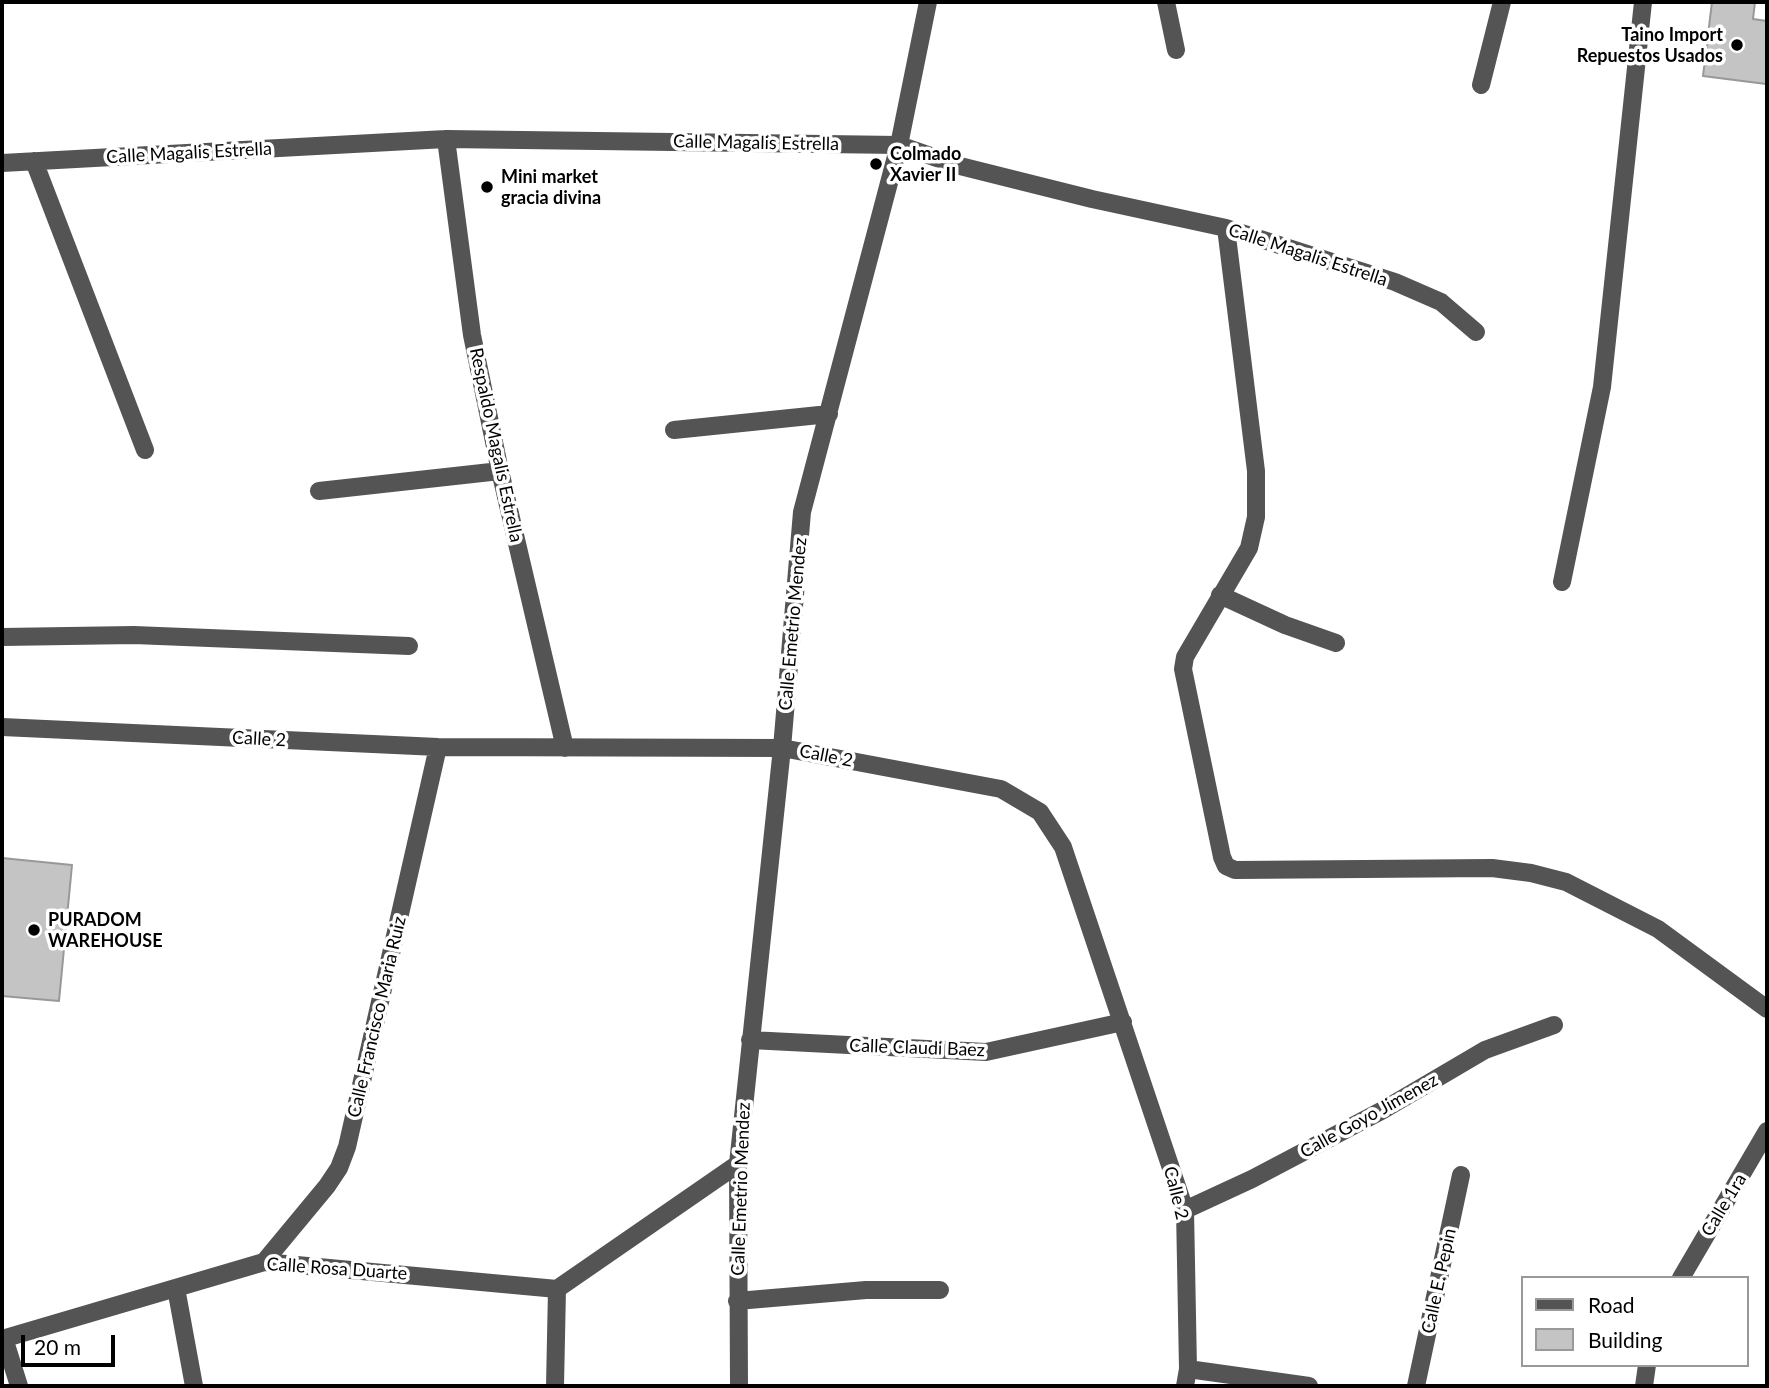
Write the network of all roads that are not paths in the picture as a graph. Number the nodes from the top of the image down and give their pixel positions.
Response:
1 (928, 2) edge
2 (1166, 2) edge
3 (1502, 2) edge
4 (1643, 2) edge
5 (1176, 50) dead end
6 (1481, 85) dead end
7 (446, 139) junction
8 (899, 145) junction
9 (34, 161) junction
10 (2, 163) edge
11 (1226, 228) junction
12 (1476, 332) dead end
13 (829, 414) junction
14 (674, 430) dead end
15 (145, 450) dead end
16 (500, 471) junction
17 (319, 491) dead end
18 (1562, 582) dead end
19 (1220, 595) junction
20 (2, 637) edge
21 (1336, 643) dead end
22 (409, 646) dead end
23 (2, 727) edge
24 (438, 747) junction
25 (565, 748) junction
26 (782, 748) junction
27 (1767, 1009) edge
28 (1123, 1022) junction
29 (1554, 1025) dead end
30 (750, 1040) junction
31 (1767, 1131) edge
32 (738, 1164) junction
33 (1461, 1175) dead end
34 (1185, 1210) junction
35 (264, 1262) junction
36 (1682, 1276) edge
37 (176, 1289) junction
38 (557, 1289) junction
39 (940, 1290) dead end
40 (737, 1301) junction
41 (3, 1338) edge
42 (1647, 1367) edge
43 (1187, 1378) edge
44 (19, 1386) edge
45 (194, 1386) edge
46 (555, 1386) edge
47 (739, 1386) edge
48 (1309, 1386) edge
49 (1416, 1386) edge
50 (1644, 1386) edge

1 - 8 street, Calle Emetrio Mendez
2 - 5 street
3 - 6 street
4 - 18 street
7 - 8 street, Calle Magalis Estrella
7 - 9 street, Calle Magalis Estrella
7 - 16 street, Respaldo Magalis Estrella
8 - 11 street, Calle Magalis Estrella
8 - 13 street, Calle Emetrio Mendez
9 - 10 street, Calle Magalis Estrella
9 - 15 street
11 - 12 street, Calle Magalis Estrella
11 - 19 street
13 - 14 street
13 - 26 street, Calle Emetrio Mendez
16 - 17 street
16 - 25 street, Respaldo Magalis Estrella
19 - 21 street
19 - 27 street
20 - 22 street
23 - 24 street, Calle 2
24 - 25 street, Calle 2
24 - 35 street, Calle Francisco Maria Ruiz
25 - 26 street, Calle 2
26 - 28 street, Calle 2
26 - 30 street, Calle Emetrio Mendez
28 - 30 street, Calle Claudi Baez
28 - 34 street, Calle 2
29 - 34 street, Calle Goyo Jimenez
30 - 32 street, Calle Emetrio Mendez
31 - 36 street, Calle 1ra
32 - 38 street
32 - 40 street, Calle Emetrio Mendez
33 - 49 street, Calle E. Pepin
34 - 43 street, Calle 2
35 - 37 street, Calle Rosa Duarte
35 - 38 street, Calle Rosa Duarte
37 - 41 street, Calle Rosa Duarte
37 - 45 street
38 - 46 street
39 - 40 street
40 - 47 street, Calle Emetrio Mendez
41 - 44 street
42 - 50 street
43 - 48 street

